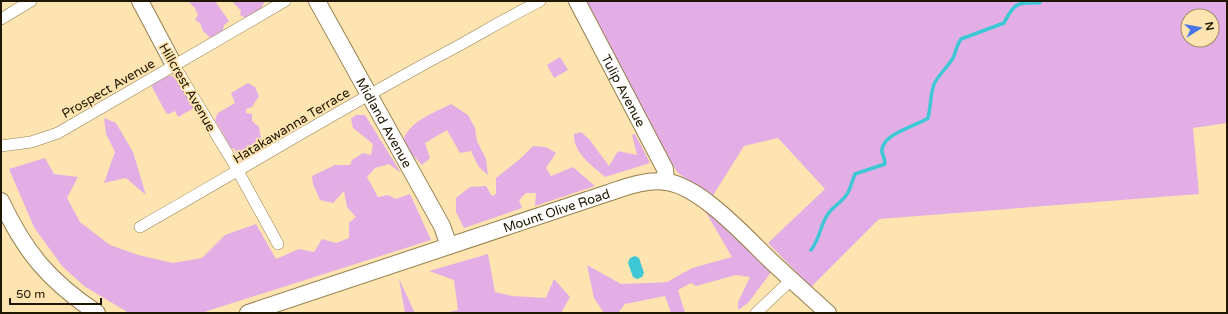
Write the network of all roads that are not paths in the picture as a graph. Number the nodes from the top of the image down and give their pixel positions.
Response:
1 (31, 1) edge
2 (140, 1) edge
3 (285, 1) edge
4 (317, 1) edge
5 (540, 1) edge
6 (577, 1) edge
7 (1, 19) edge
8 (174, 65) junction
9 (369, 95) junction
10 (1, 146) edge
11 (238, 172) junction
12 (666, 182) junction
13 (1, 201) edge
14 (140, 227) dead end
15 (278, 244) dead end
16 (448, 246) junction
17 (792, 280) junction
18 (97, 313) edge
19 (248, 313) edge
20 (756, 313) edge
21 (828, 313) edge

1 - 7 street
2 - 8 street, Hillcrest Avenue
3 - 8 street, Prospect Avenue
4 - 9 street, Midland Avenue
5 - 9 street, Hatakawanna Terrace
6 - 12 street, Tulip Avenue
8 - 10 street, Prospect Avenue
8 - 11 street, Hillcrest Avenue
9 - 11 street, Hatakawanna Terrace
9 - 16 street, Midland Avenue
11 - 14 street, Hatakawanna Terrace
11 - 15 street, Hillcrest Avenue
12 - 16 street, Mount Olive Road
12 - 17 street, Mount Olive Road
13 - 18 street
16 - 19 street, Mount Olive Road
17 - 20 street
17 - 21 street, Mount Olive Road

